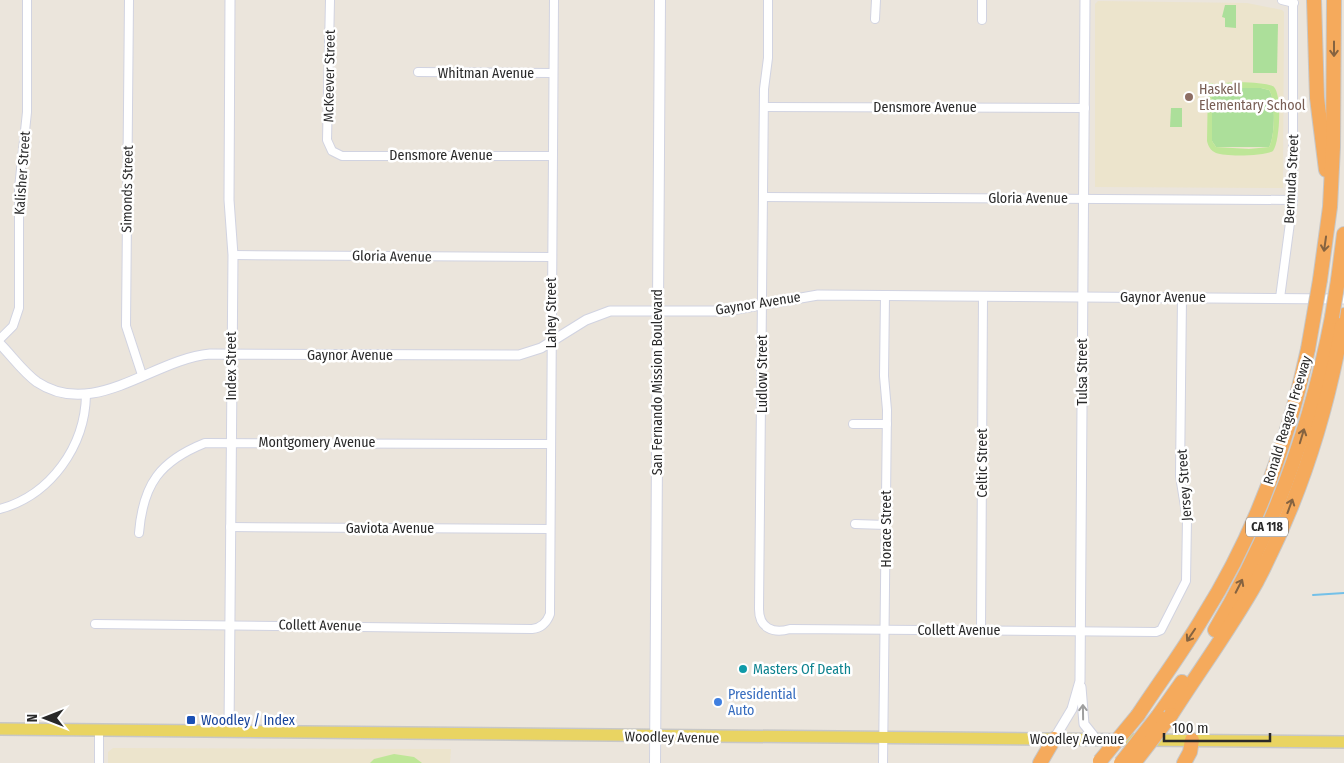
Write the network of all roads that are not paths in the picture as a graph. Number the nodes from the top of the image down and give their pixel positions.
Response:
1 (27, 0) edge
2 (129, 0) edge
3 (230, 0) edge
4 (330, 0) edge
5 (554, 0) edge
6 (660, 0) edge
7 (768, 0) edge
8 (876, 0) edge
9 (982, 0) edge
10 (1085, 0) edge
11 (1282, 0) edge
12 (1314, 0) edge
13 (1334, 0) edge
14 (1294, 1) edge
15 (876, 19) dead end
16 (982, 20) dead end
17 (418, 72) dead end
18 (553, 73) junction
19 (764, 107) junction
20 (1085, 108) junction
21 (332, 151) joint
22 (552, 156) junction
23 (764, 197) junction
24 (1084, 198) junction
25 (1293, 200) junction
26 (1330, 208) junction
27 (1344, 234) edge
28 (233, 254) junction
29 (551, 257) junction
30 (885, 295) junction
31 (983, 296) junction
32 (1083, 297) junction
33 (1182, 297) junction
34 (1280, 298) junction
35 (1344, 299) edge
36 (762, 306) junction
37 (658, 310) junction
38 (1340, 317) edge
39 (0, 339) edge
40 (551, 343) junction
41 (0, 344) edge
42 (231, 354) junction
43 (142, 375) junction
44 (86, 395) junction
45 (853, 424) dead end
46 (887, 424) junction
47 (231, 441) junction
48 (550, 444) junction
49 (0, 509) edge
50 (855, 524) dead end
51 (886, 525) junction
52 (230, 527) junction
53 (550, 529) junction
54 (140, 533) dead end
55 (95, 624) dead end
56 (229, 624) junction
57 (544, 624) joint
58 (764, 627) joint
59 (885, 630) junction
60 (981, 630) junction
61 (1080, 631) junction
62 (1156, 632) joint
63 (1080, 681) junction
64 (1165, 716) junction
65 (0, 729) edge
66 (99, 730) junction
67 (229, 731) junction
68 (655, 736) junction
69 (884, 738) junction
70 (1054, 739) junction
71 (1096, 739) junction
72 (1192, 740) junction
73 (1344, 742) edge
74 (1099, 762) edge
75 (99, 763) edge
76 (654, 763) edge
77 (884, 763) edge
78 (1040, 763) edge
79 (1121, 763) edge
80 (1134, 763) edge
81 (1184, 763) edge

1 - 39 street, Kalisher Street
2 - 43 street, Simonds Street
3 - 28 street, Index Street
4 - 21 street, McKeever Street
5 - 18 street, Lahey Street
6 - 37 main road, San Fernando Mission Boulevard
7 - 19 street, Ludlow Street
8 - 15 street
9 - 16 street
10 - 20 street, Tulsa Street
11 - 14 street
12 - 26 highway
13 -> 26 highway, Ronald Reagan Freeway / CA 118
14 - 25 street, Bermuda Street
17 - 18 street, Whitman Avenue
18 - 22 street, Lahey Street
19 - 20 street, Densmore Avenue
19 - 23 street, Ludlow Street
20 - 24 street, Tulsa Street
21 - 22 street, Densmore Avenue
22 - 29 street, Lahey Street
23 - 24 street, Gloria Avenue
23 - 36 street, Ludlow Street
24 - 25 street, Gloria Avenue
24 - 32 street, Tulsa Street
25 - 34 street, Bermuda Street
26 -> 74 highway, Ronald Reagan Freeway / CA 118, bridge
27 - 38 highway, CA 118, bridge
28 - 29 street, Gloria Avenue
28 - 42 street, Index Street
29 - 40 street, Lahey Street
30 - 31 street, Gaynor Avenue
30 - 36 street, Gaynor Avenue
30 - 46 street, Horace Street
31 - 32 street, Gaynor Avenue
31 - 60 street, Celtic Street
32 - 33 street, Gaynor Avenue
32 - 61 street, Tulsa Street
33 - 34 street, Gaynor Avenue
33 - 62 street, Jersey Street
34 - 35 street, Gaynor Avenue
36 - 37 street, Gaynor Avenue
36 - 58 street, Ludlow Street
37 - 40 street, Gaynor Avenue
37 - 68 main road, San Fernando Mission Boulevard
64 -> 38 highway, CA 118
40 - 42 street, Gaynor Avenue
40 - 48 street, Lahey Street
41 - 44 street, Gaynor Avenue
42 - 43 street, Gaynor Avenue
42 - 47 street, Index Street
43 - 44 street, Gaynor Avenue
44 - 49 street
45 - 46 street
46 - 51 street, Horace Street
47 - 48 street, Montgomery Avenue
47 - 52 street, Index Street
47 - 54 street, Montgomery Avenue
48 - 53 street, Lahey Street
50 - 51 street
51 - 59 street, Horace Street
52 - 53 street, Gaviota Avenue
52 - 56 street, Index Street
53 - 57 street, Lahey Street
55 - 56 street, Collett Avenue
56 - 57 street, Collett Avenue
56 - 67 street, Index Street
58 - 59 street, Collett Avenue
59 - 60 street, Collett Avenue
59 - 69 street, Horace Street
60 - 61 street, Collett Avenue
61 - 62 street, Collett Avenue
61 - 63 street, Tulsa Street
63 - 70 street, Tulsa Street
71 -> 63 street
64 - 79 highway, CA 118, bridge
64 - 80 highway, CA 118, bridge
65 - 66 main road, Woodley Avenue
66 - 67 main road, Woodley Avenue
66 - 75 street
67 - 68 main road, Woodley Avenue
68 - 69 main road, Woodley Avenue
68 - 76 main road, San Fernando Mission Boulevard
69 - 70 main road, Woodley Avenue
69 - 77 street, Horace Street
70 - 71 main road, Woodley Avenue
70 - 78 highway
71 - 72 main road, Woodley Avenue
72 - 73 main road, Woodley Avenue
72 - 81 highway

